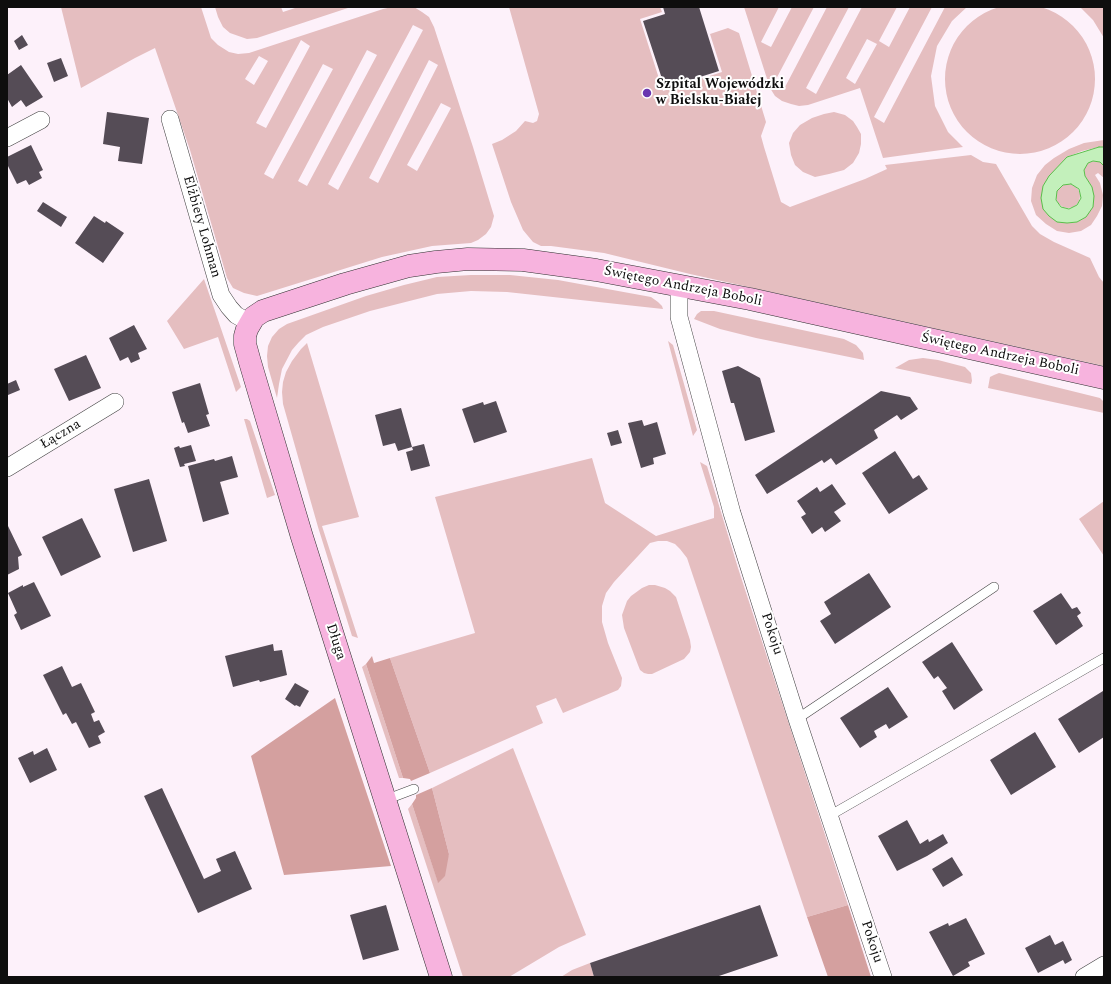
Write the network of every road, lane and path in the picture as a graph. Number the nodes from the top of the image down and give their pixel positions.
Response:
1 (170, 119) dead end
2 (41, 120) dead end
3 (7, 138) edge
4 (679, 286) junction
5 (256, 317) junction
6 (1104, 378) edge
7 (115, 402) dead end
8 (7, 468) edge
9 (994, 587) dead end
10 (1104, 658) edge
11 (798, 719) junction
12 (414, 789) dead end
13 (385, 800) junction
14 (829, 816) junction
15 (1104, 965) edge
16 (441, 977) edge
17 (883, 977) edge
18 (1084, 977) edge

1 - 5 street, Elżbiety Lohman
2 - 3 street
4 - 5 street, Świętego Andrzeja Boboli
4 - 6 street, Świętego Andrzeja Boboli
4 - 11 street, Pokoju
5 - 13 street, Długa
7 - 8 street, Łączna
9 - 11 lane
10 - 14 lane
11 - 14 street, Pokoju
12 - 13 lane
13 - 16 street, Długa
14 - 17 street, Pokoju
15 - 18 street

